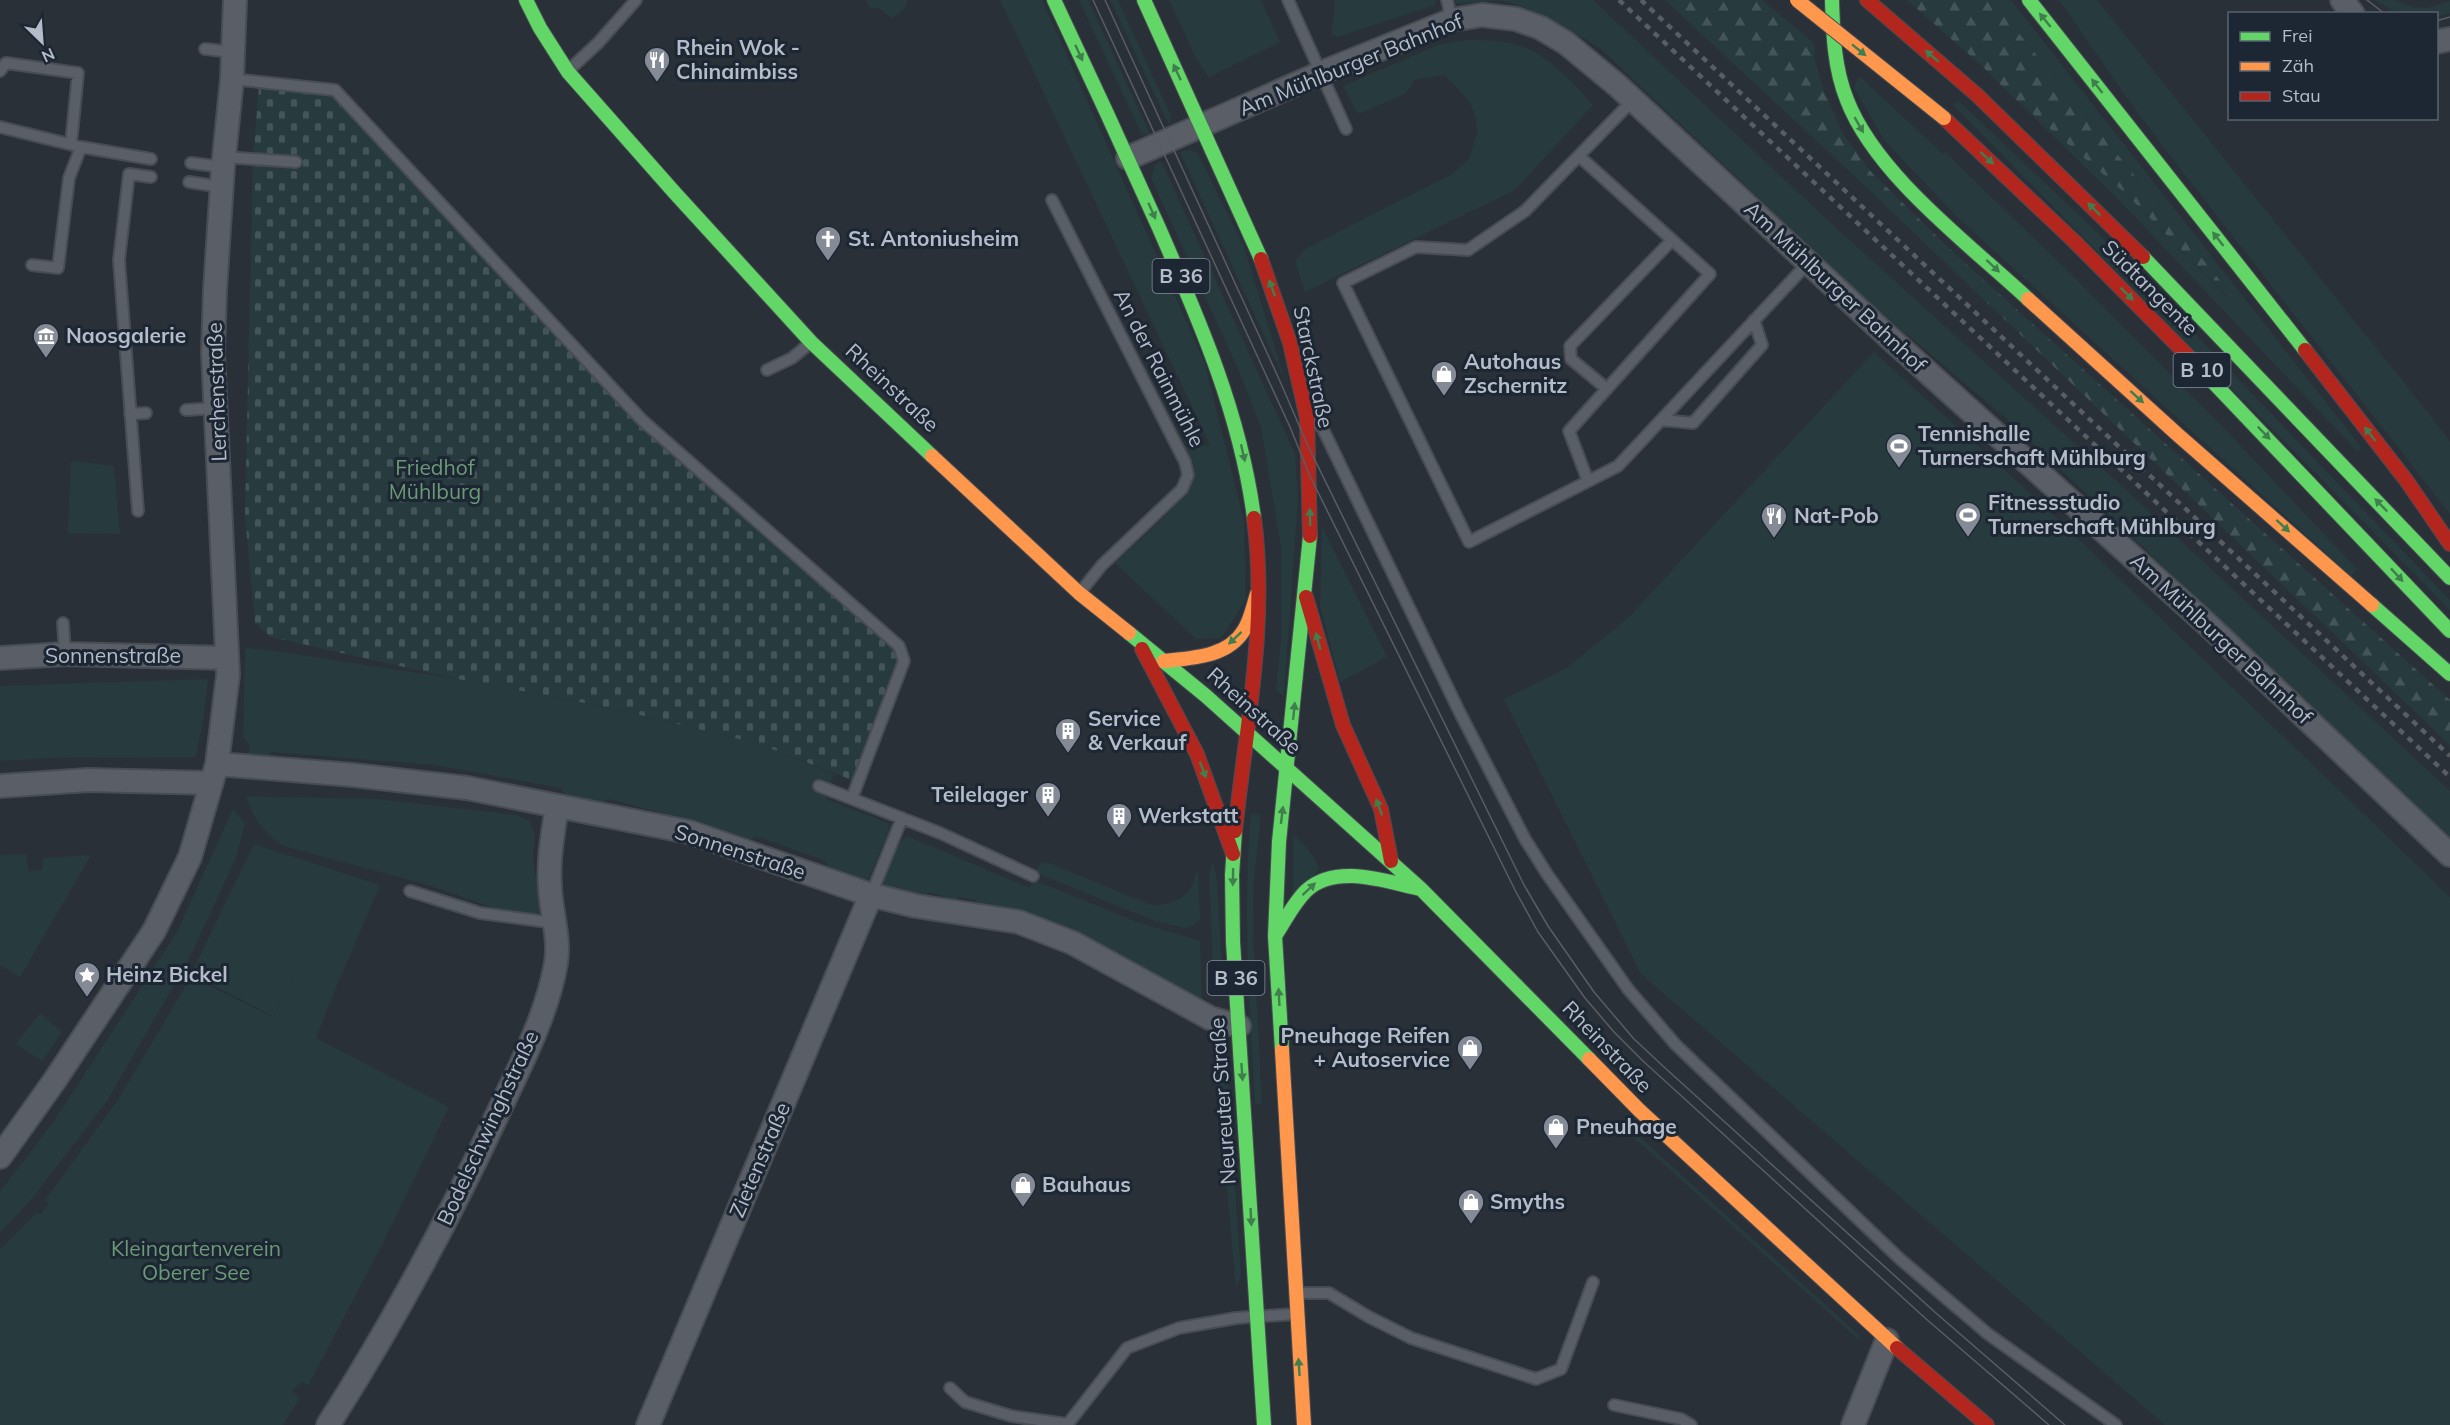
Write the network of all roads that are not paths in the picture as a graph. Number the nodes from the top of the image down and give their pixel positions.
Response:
1 (235, 0) edge
2 (526, 0) edge
3 (636, 0) edge
4 (1054, 0) edge
5 (1144, 0) edge
6 (1288, 0) edge
7 (1797, 0) edge
8 (1832, 0) edge
9 (1867, 0) edge
10 (2029, 0) edge
11 (2342, 0) edge
12 (1449, 10) edge
13 (2351, 12) edge
14 (205, 49) dead end
15 (233, 52) junction
16 (0, 71) edge
17 (568, 72) junction
18 (1321, 73) junction
19 (232, 79) junction
20 (1633, 100) junction
21 (1201, 126) junction
22 (0, 127) edge
23 (1346, 129) dead end
24 (76, 146) junction
25 (1579, 156) junction
26 (1128, 158) junction
27 (151, 159) dead end
28 (296, 162) dead end
29 (191, 163) dead end
30 (223, 170) junction
31 (151, 177) dead end
32 (189, 182) dead end
33 (1052, 200) dead end
34 (1672, 240) junction
35 (1808, 262) junction
36 (32, 265) dead end
37 (1754, 320) junction
38 (812, 342) junction
39 (767, 370) dead end
40 (1607, 389) junction
41 (216, 408) junction
42 (186, 410) dead end
43 (146, 413) dead end
44 (130, 414) junction
45 (1308, 418) junction
46 (1660, 420) junction
47 (1588, 481) junction
48 (138, 511) dead end
49 (2450, 544) edge
50 (2450, 578) edge
51 (1259, 586) junction
52 (1079, 593) junction
53 (1305, 593) junction
54 (63, 622) dead end
55 (2450, 631) edge
56 (1139, 642) junction
57 (65, 654) junction
58 (0, 658) edge
59 (227, 658) junction
60 (1164, 661) junction
61 (2450, 674) edge
62 (1248, 734) junction
63 (1287, 769) junction
64 (214, 774) junction
65 (0, 786) edge
66 (819, 786) dead end
67 (852, 798) junction
68 (557, 806) junction
69 (902, 818) junction
70 (1233, 854) junction
71 (2450, 855) edge
72 (1390, 861) junction
73 (1033, 876) dead end
74 (1421, 889) junction
75 (410, 891) dead end
76 (871, 895) junction
77 (556, 923) junction
78 (1275, 936) junction
79 (1239, 1026) junction
80 (0, 1157) edge
81 (1593, 1282) dead end
82 (1294, 1293) junction
83 (1296, 1314) junction
84 (1257, 1316) junction
85 (1887, 1340) junction
86 (950, 1388) dead end
87 (1614, 1405) dead end
88 (1067, 1424) edge
89 (328, 1425) edge
90 (648, 1425) edge
91 (1264, 1425) edge
92 (1304, 1425) edge
93 (1690, 1425) edge
94 (1853, 1425) edge
95 (1987, 1425) edge
96 (2116, 1425) edge

1 - 15 street, Lerchenstraße
2 - 17 main road, Rheinstraße
3 - 17 lane
4 -> 26 main road, B 36
21 -> 5 main road, Starckstraße
6 - 18 lane
7 -> 55 main road, Südtangente / B 10, bridge
8 -> 61 main road
50 -> 9 main road, Südtangente / B 10
49 -> 10 main road
11 - 13 street
12 - 18 street, Am Mühlburger Bahnhof
12 - 20 street, Am Mühlburger Bahnhof
14 - 15 lane
15 - 19 street, Lerchenstraße
16 - 24 lane
17 - 38 main road, Rheinstraße
18 - 21 street, Am Mühlburger Bahnhof
18 - 23 lane
19 - 30 street, Lerchenstraße
19 - 67 lane
20 - 25 lane
20 - 35 street, Am Mühlburger Bahnhof
21 - 26 street, Am Mühlburger Bahnhof
45 -> 21 main road, Starckstraße
22 - 24 lane
24 - 27 lane
24 - 36 lane
25 - 34 lane
25 - 47 lane
26 -> 51 main road, B 36
28 - 30 lane
29 - 30 lane
30 - 32 lane
30 - 41 street, Lerchenstraße
31 - 44 lane
33 - 52 lane, An der Rainmühle
34 - 40 lane
34 - 40 lane
35 - 37 lane
35 - 71 street, Am Mühlburger Bahnhof
37 - 46 lane
37 - 46 lane
38 - 39 lane
38 - 52 main road, Rheinstraße
40 - 47 lane
41 - 42 lane
41 - 59 street, Lerchenstraße
43 - 44 lane
44 - 48 lane
53 -> 45 main road, Starckstraße
45 - 96 lane
46 - 47 lane
51 -> 60 main road
51 - 62 main road, Neureuter Straße / B 36
52 - 56 main road, Rheinstraße
63 -> 53 main road, Starckstraße
72 -> 53 main road
54 - 57 lane
56 - 60 main road, Rheinstraße
56 -> 70 main road
57 - 58 street, Sonnenstraße
57 - 59 street, Sonnenstraße
59 - 64 street, Lerchenstraße
60 - 62 main road, Rheinstraße
62 - 63 main road, Rheinstraße
62 - 70 main road, Neureuter Straße / B 36
63 - 72 main road, Rheinstraße
78 -> 63 main road
64 - 65 street, Sonnenstraße
64 - 68 street, Sonnenstraße
64 - 80 street, Lerchenstraße
66 - 67 lane
67 - 69 lane
68 - 76 street, Sonnenstraße
68 - 77 street, Bodelschwinghstraße
69 - 73 lane
69 - 76 lane
70 -> 79 main road, Neureuter Straße / B 36
72 - 74 main road, Rheinstraße
78 -> 74 main road
74 - 85 main road, Rheinstraße
75 - 77 lane
76 - 79 street, Sonnenstraße
76 - 90 street, Zietenstraße
77 - 89 street, Bodelschwinghstraße
82 -> 78 main road
79 -> 84 main road, Neureuter Straße / B 36
81 - 82 lane
82 - 83 main road
83 - 84 lane
92 -> 83 main road
84 - 88 lane
84 - 91 main road, Neureuter Straße / B 36
85 - 94 street
85 - 95 main road, Rheinstraße
86 - 88 lane
87 - 93 lane

